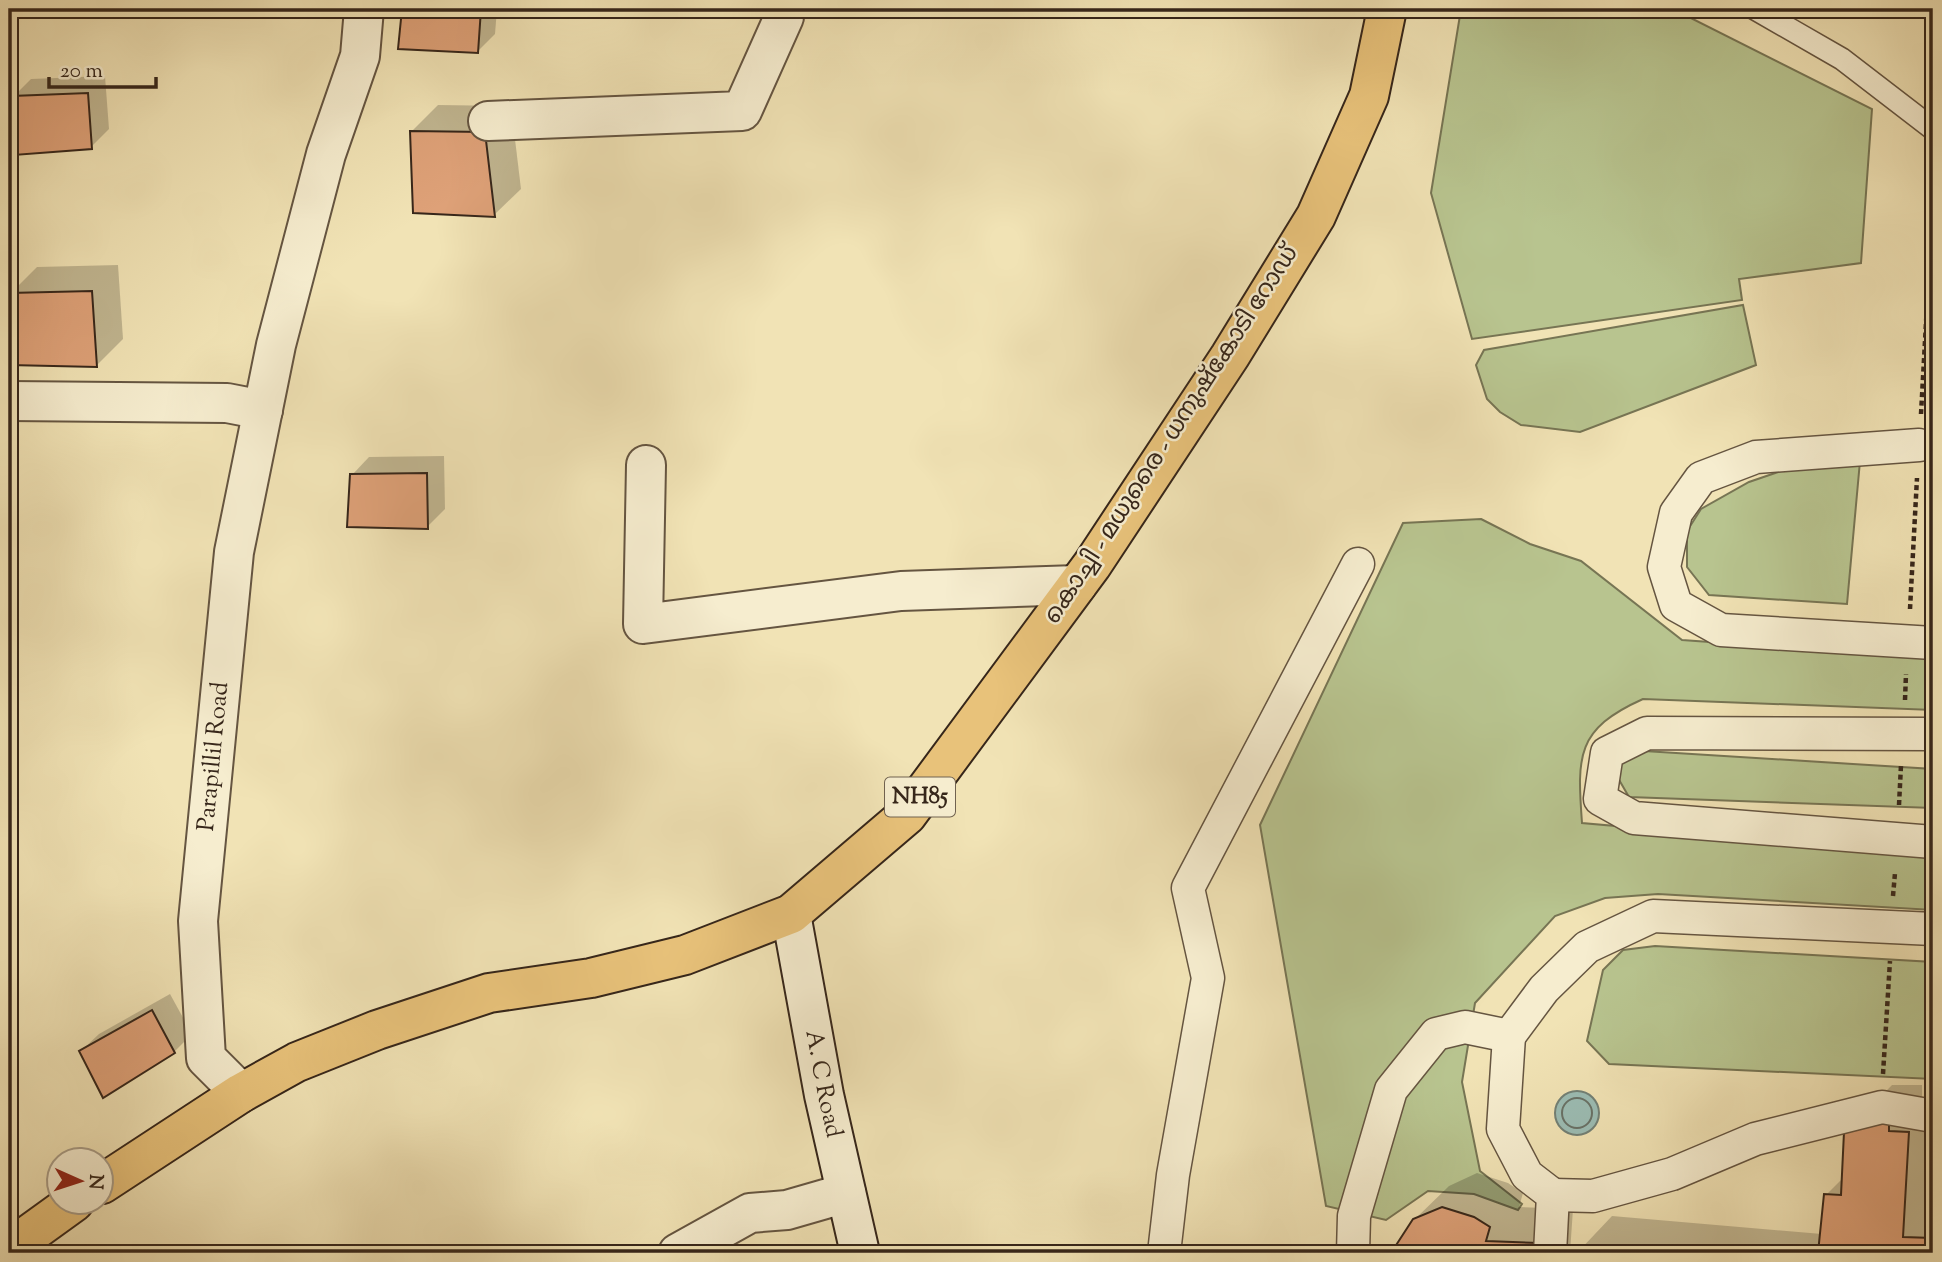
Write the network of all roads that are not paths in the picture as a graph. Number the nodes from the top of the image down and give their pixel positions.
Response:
1 (364, 9) edge
2 (782, 9) edge
3 (1387, 9) edge
4 (1755, 9) edge
5 (488, 121) dead end
6 (1933, 130) edge
7 (9, 401) edge
8 (263, 410) junction
9 (1926, 441) edge
10 (646, 465) dead end
11 (1358, 564) dead end
12 (1077, 586) junction
13 (1933, 643) edge
14 (1933, 734) edge
15 (1933, 842) edge
16 (791, 914) junction
17 (1933, 929) edge
18 (1509, 1036) junction
19 (241, 1093) junction
20 (1933, 1116) edge
21 (116, 1175) edge
22 (846, 1193) junction
23 (1553, 1195) junction
24 (55, 1216) edge
25 (9, 1249) edge
26 (678, 1253) edge
27 (860, 1253) edge
28 (1164, 1253) edge
29 (1353, 1253) edge
30 (1550, 1253) edge

1 - 8 street, Parapillil Road
2 - 5 street
3 - 12 highway, കൊച്ചി - മധുരൈ - ധനുഷ്‌കോടി റോഡ് / NH85
4 - 6 lane
7 - 8 street
8 - 19 street, Parapillil Road
9 - 13 street
10 - 12 street
11 - 28 street
12 - 16 highway, കൊച്ചി - മധുരൈ - ധനുഷ്‌കോടി റോഡ് / NH85
14 - 15 street
16 - 19 highway, കൊച്ചി - മധുരൈ - ധനുഷ്‌കോടി റോഡ് / NH85
16 - 22 street, A. C Road
17 - 18 street
18 - 23 street
18 - 29 street
19 - 21 highway, കൊച്ചി - മധുരൈ - ധനുഷ്‌കോടി റോഡ് / NH85
20 - 23 street
22 - 26 street
22 - 27 street, A. C Road
23 - 30 street
24 - 25 highway

